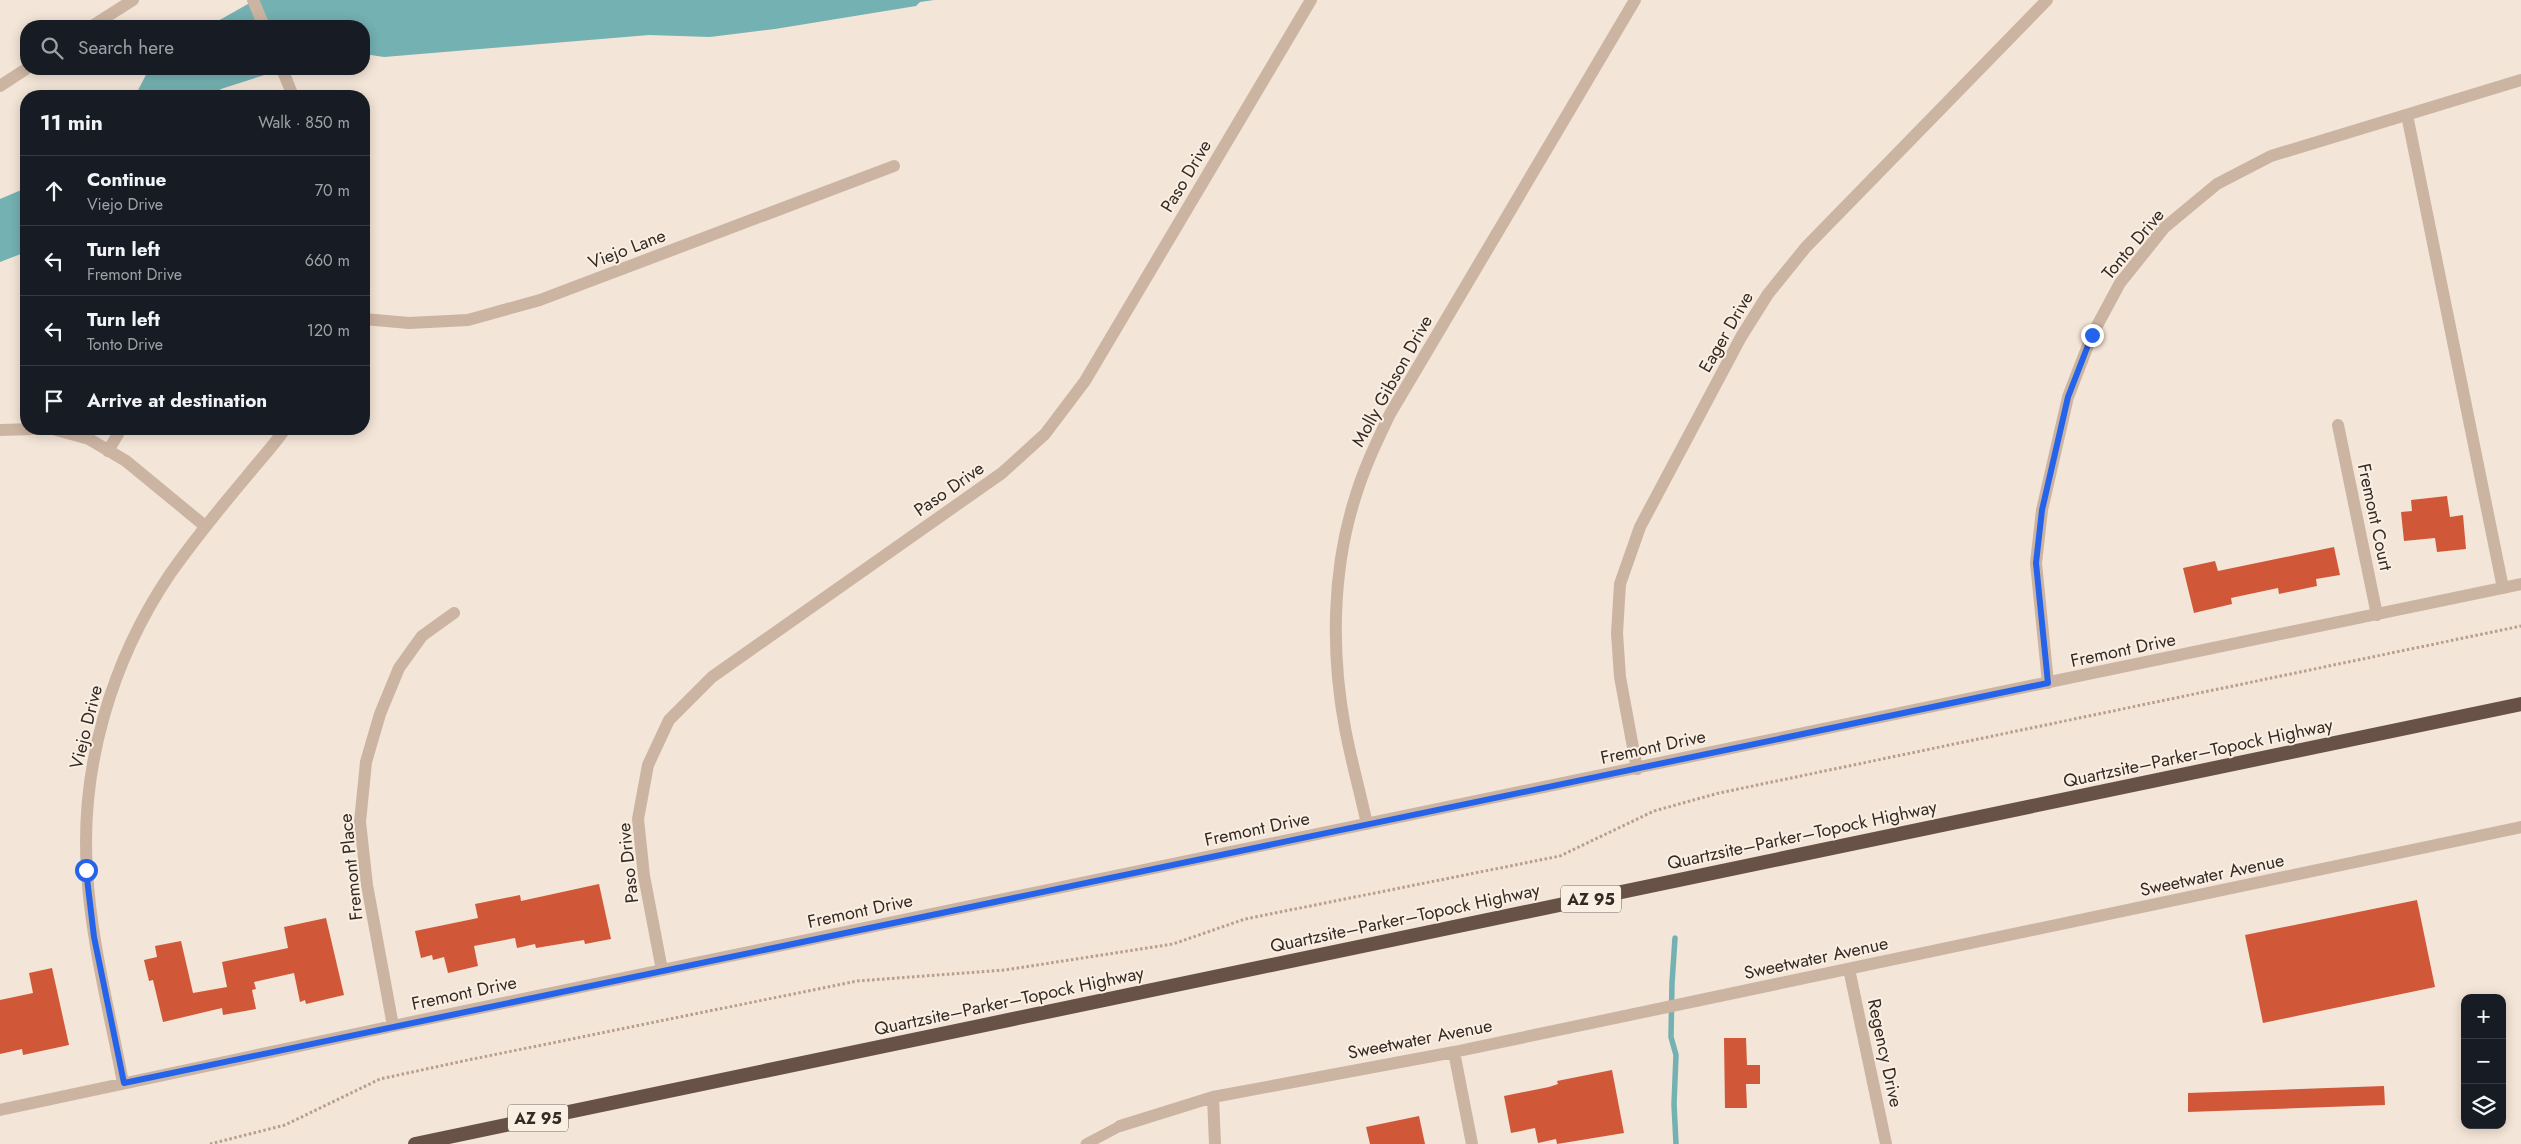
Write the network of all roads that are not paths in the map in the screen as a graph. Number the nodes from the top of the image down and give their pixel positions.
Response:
1 (133, 0) edge
2 (253, 0) edge
3 (1311, 0) edge
4 (1635, 0) edge
5 (2047, 0) edge
6 (101, 20) edge
7 (261, 20) edge
8 (20, 73) edge
9 (284, 75) edge
10 (2521, 80) edge
11 (0, 86) edge
12 (291, 90) edge
13 (2407, 115) junction
14 (894, 166) dead end
15 (370, 320) edge
16 (2338, 425) dead end
17 (20, 429) edge
18 (0, 430) edge
19 (74, 435) edge
20 (117, 435) edge
21 (280, 435) edge
22 (108, 451) junction
23 (205, 526) junction
24 (2521, 584) edge
25 (2503, 588) junction
26 (454, 613) dead end
27 (2378, 615) junction
28 (2048, 683) junction
29 (2521, 704) edge
30 (1638, 769) junction
31 (1367, 824) junction
32 (2521, 827) edge
33 (1849, 969) junction
34 (662, 970) junction
35 (393, 1026) junction
36 (1454, 1052) junction
37 (124, 1083) junction
38 (1213, 1097) junction
39 (0, 1110) edge
40 (1120, 1126) joint
41 (415, 1144) edge
42 (1086, 1144) edge
43 (1215, 1144) edge
44 (1472, 1144) edge
45 (1886, 1144) edge

1 - 6 street
2 - 7 street
3 - 34 street, Paso Drive
4 - 31 street, Molly Gibson Drive
5 - 30 street, Eager Drive
8 - 11 street
9 - 12 street
10 - 13 street, Tonto Drive
13 - 25 street
13 - 28 street, Tonto Drive
14 - 15 street, Viejo Lane
16 - 27 street, Fremont Court
17 - 18 street
19 - 22 street
20 - 22 street
21 - 23 street, Viejo Drive
22 - 23 street
23 - 37 street, Viejo Drive
24 - 25 street, Fremont Drive
25 - 27 street, Fremont Drive
26 - 35 street, Fremont Place
27 - 28 street, Fremont Drive
28 - 30 street, Fremont Drive
29 - 41 highway, Quartzsite–Parker–Topock Highway / AZ 95
30 - 31 street, Fremont Drive
31 - 34 street, Fremont Drive
32 - 33 street, Sweetwater Avenue
33 - 36 street, Sweetwater Avenue
33 - 45 street, Regency Drive
34 - 35 street, Fremont Drive
35 - 37 street, Fremont Drive
36 - 38 street, Sweetwater Avenue
36 - 44 street
37 - 39 street, Fremont Drive
38 - 40 street, Sweetwater Avenue
38 - 43 street
40 - 42 lane

